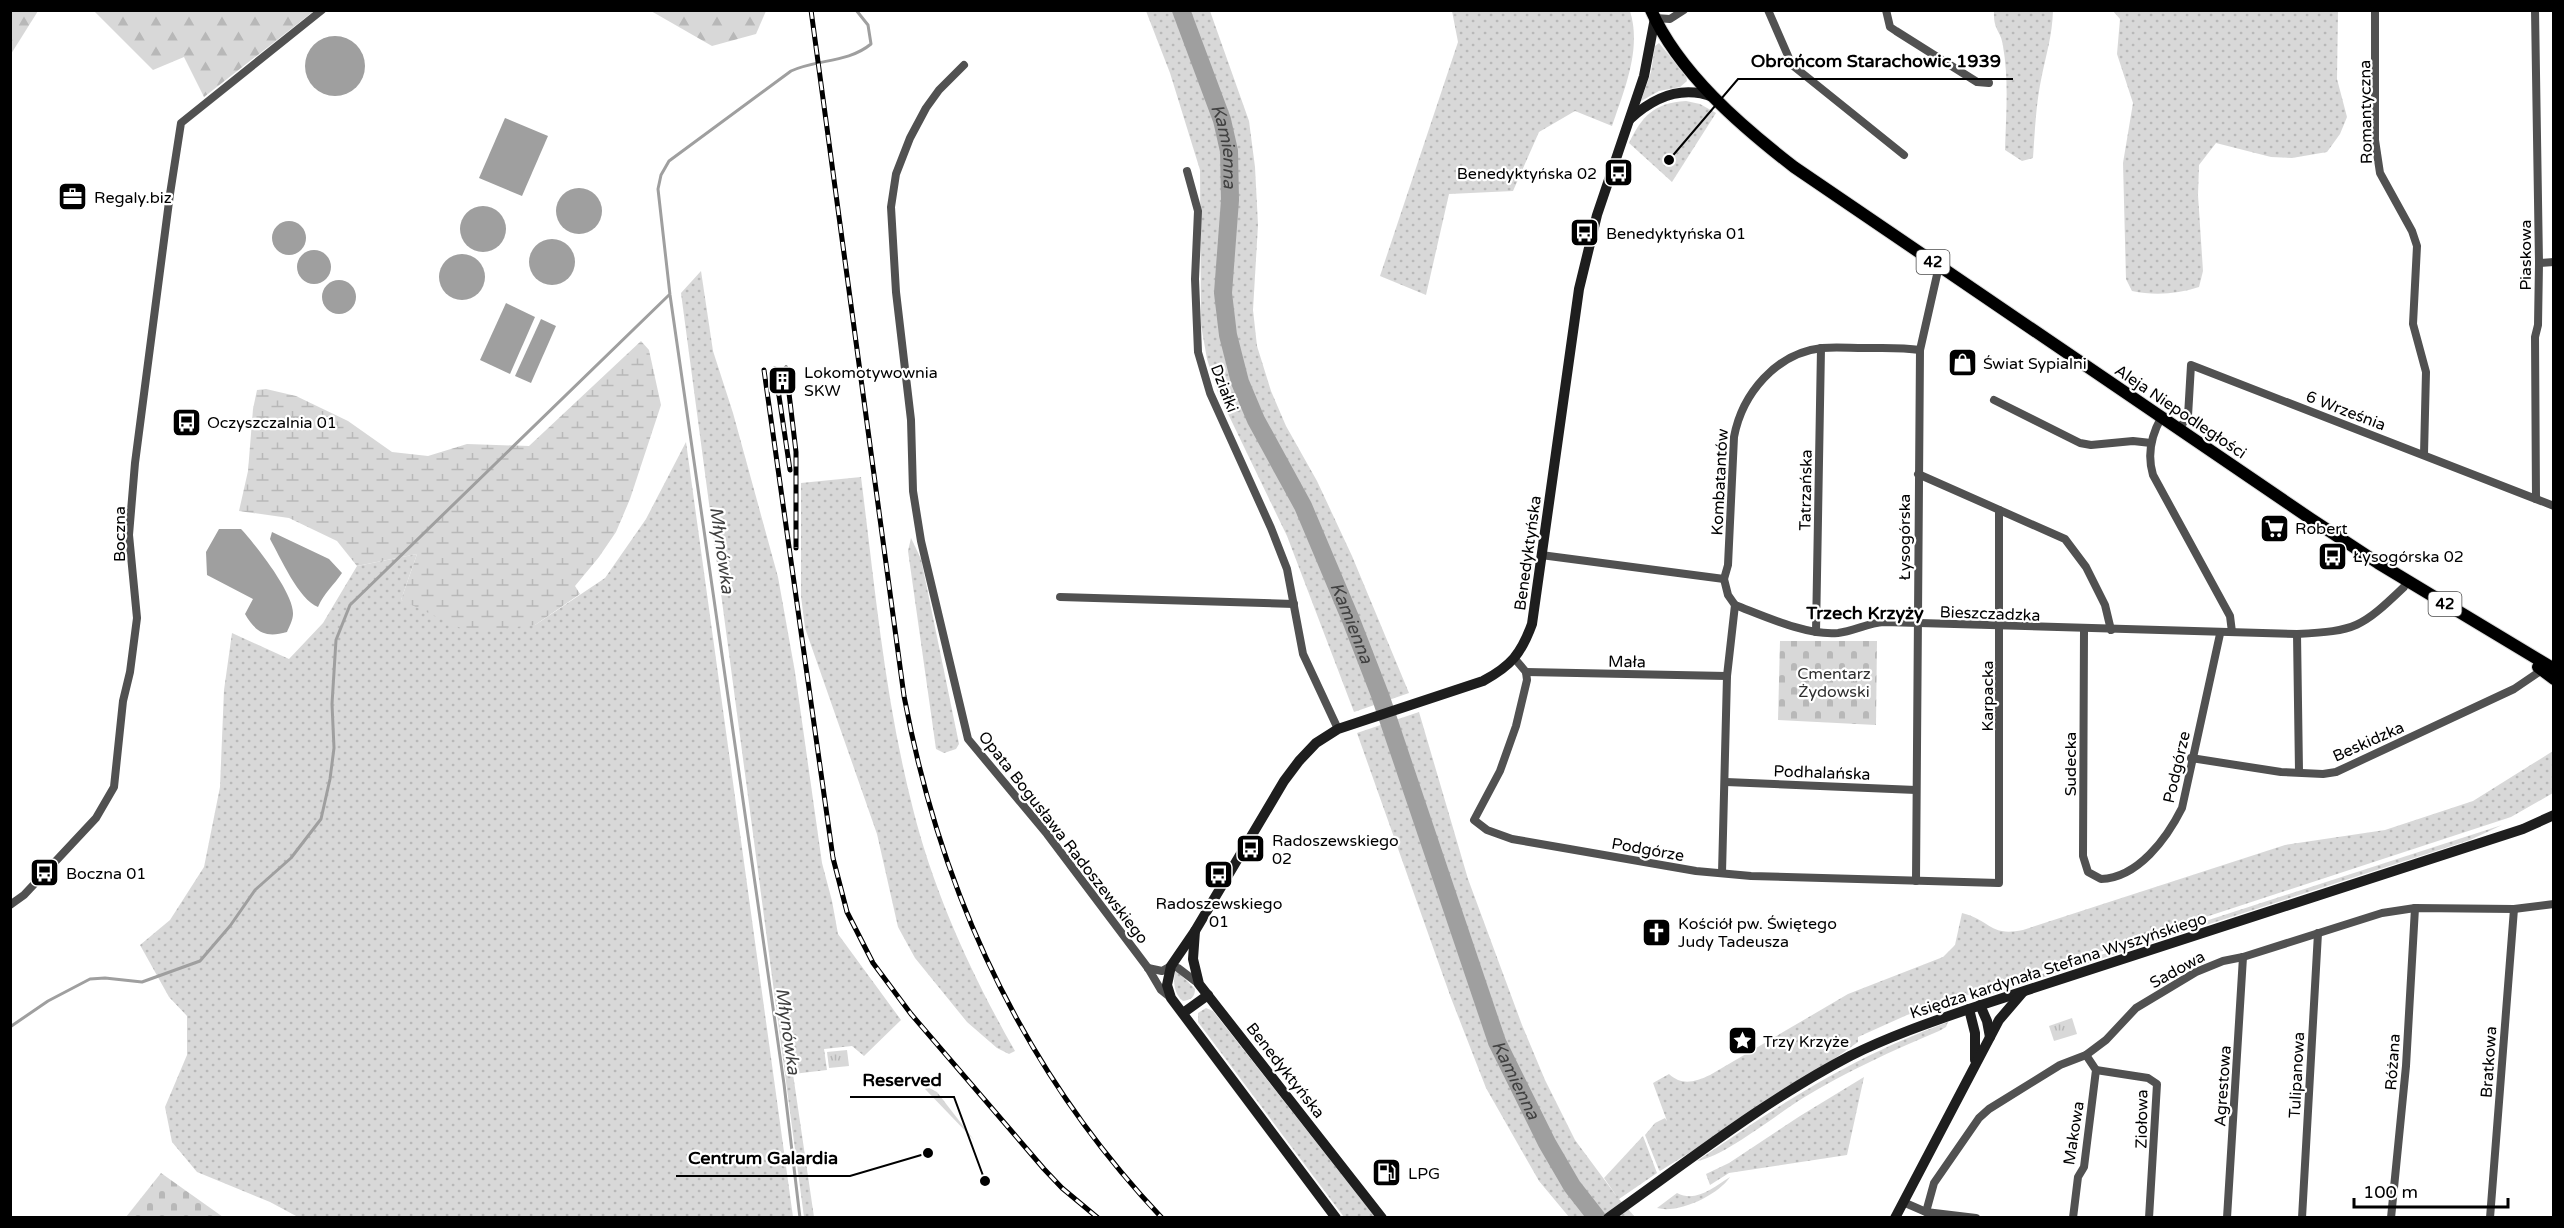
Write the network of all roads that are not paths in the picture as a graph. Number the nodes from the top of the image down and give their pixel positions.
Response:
1 (322, 10) edge
2 (1684, 10) edge
3 (1768, 10) edge
4 (1886, 10) edge
5 (2375, 10) edge
6 (2535, 10) edge
7 (1653, 14) edge
8 (964, 65) dead end
9 (1989, 82) dead end
10 (1713, 97) junction
11 (1629, 119) junction
12 (1904, 155) dead end
13 (1187, 171) dead end
14 (2553, 262) edge
15 (2539, 263) junction
16 (1939, 266) junction
17 (1821, 348) junction
18 (1920, 350) junction
19 (1994, 400) dead end
20 (2161, 418) junction
21 (2179, 429) junction
22 (2151, 443) junction
23 (2424, 454) junction
24 (1918, 474) junction
25 (2536, 499) junction
26 (2553, 506) edge
27 (1999, 510) junction
28 (1541, 555) junction
29 (1724, 579) junction
30 (2407, 580) junction
31 (1063, 597) dead end
32 (1294, 604) junction
33 (1735, 605) junction
34 (1918, 624) junction
35 (2001, 627) junction
36 (2084, 629) junction
37 (2111, 630) junction
38 (1816, 632) junction
39 (2232, 632) junction
40 (2220, 633) junction
41 (2298, 634) junction
42 (1515, 658) junction
43 (2547, 669) edge
44 (1526, 672) junction
45 (1727, 675) junction
46 (2553, 679) edge
47 (1338, 729) junction
48 (2191, 758) junction
49 (2299, 771) junction
50 (1726, 782) junction
51 (1916, 790) junction
52 (2553, 815) edge
53 (1722, 873) junction
54 (2112, 877) joint
55 (1916, 881) junction
56 (1999, 883) joint
57 (2553, 904) edge
58 (10, 905) edge
59 (2415, 908) junction
60 (2514, 909) junction
61 (1195, 932) junction
62 (2318, 933) junction
63 (2243, 957) junction
64 (1171, 966) junction
65 (1148, 968) junction
66 (1199, 984) junction
67 (2023, 991) junction
68 (1208, 995) junction
69 (1171, 998) junction
70 (1980, 1005) junction
71 (1969, 1009) junction
72 (1183, 1013) junction
73 (1990, 1037) junction
74 (2086, 1055) junction
75 (1973, 1069) junction
76 (2096, 1070) junction
77 (1903, 1202) junction
78 (1926, 1212) junction
79 (1336, 1218) edge
80 (1382, 1218) edge
81 (1608, 1218) edge
82 (1895, 1218) edge
83 (1976, 1218) edge
84 (2073, 1218) edge
85 (2149, 1218) edge
86 (2227, 1218) edge
87 (2302, 1218) edge
88 (2391, 1218) edge
89 (2490, 1218) edge

1 - 58 street, Boczna
2 - 7 street
3 - 12 street
4 - 9 street
5 - 23 street, Romantyczna
6 - 15 street, Piaskowa
7 - 10 main road, Aleja Niepodległości / 42
7 - 11 street, Benedyktyńska
8 - 65 street, Opata Bogusława Radoszewskiego
10 - 11 street
10 - 16 main road, Aleja Niepodległości / 42
11 - 28 street, Benedyktyńska
13 - 32 street, Działki
14 - 15 street
15 - 25 street, Piaskowa
16 - 18 street, Łysogórska
16 - 20 main road, Aleja Niepodległości / 42
17 - 18 street, Kombatantów
17 - 29 street, Kombatantów
17 - 38 street, Tatrzańska
18 - 24 street, Łysogórska
19 - 22 street
20 - 21 main road, Aleja Niepodległości / 42
20 - 22 street
21 - 23 street, 6 Września
21 - 30 main road, Aleja Niepodległości / 42
22 - 39 street
23 - 25 street, 6 Września
24 - 27 street
24 - 34 street, Łysogórska
25 - 26 street, 6 Września
27 - 35 street, Karpacka
27 - 37 street
28 - 29 street
28 - 42 street, Benedyktyńska
29 - 33 street
30 - 41 street, Bieszczadzka
30 - 43 main road, Aleja Niepodległości / 42
31 - 32 street
32 - 47 street, Działki
33 - 38 street, Bieszczadzka
33 - 45 street
34 - 35 street, Bieszczadzka
34 - 38 street, Bieszczadzka
34 - 51 street, Łysogórska
35 - 36 street, Bieszczadzka
35 - 56 street, Karpacka
36 - 37 street, Bieszczadzka
36 - 54 street, Sudecka
37 - 40 street, Bieszczadzka
39 - 40 street, Bieszczadzka
39 - 41 street, Bieszczadzka
40 - 48 street, Podgórze
41 - 49 street
42 - 44 street
42 - 47 street, Benedyktyńska
43 - 46 main road, Aleja Niepodległości / 42
43 - 49 street, Beskidzka
44 - 45 street, Mała
44 - 53 street, Podgórze
45 - 50 street
47 - 61 street, Benedyktyńska
48 - 49 street, Beskidzka
48 - 54 street, Podgórze
50 - 51 street, Podhalańska
50 - 53 street
51 - 55 street, Łysogórska
52 - 67 street, Księdza kardynała Stefana Wyszyńskiego
53 - 55 street, Podgórze
55 - 56 street, Podgórze
57 - 60 street, Sadowa
59 - 60 street, Sadowa
59 - 62 street, Sadowa
59 - 88 street, Różana
60 - 89 street, Bratkowa
61 - 64 street, Benedyktyńska
61 - 66 street, Benedyktyńska
62 - 63 street, Sadowa
62 - 87 street, Tulipanowa
63 - 74 street, Sadowa
63 - 86 street, Agrestowa
64 - 65 street, Opata Bogusława Radoszewskiego
64 - 66 street
64 - 69 street
65 - 69 street, Opata Bogusława Radoszewskiego
66 - 68 street, Benedyktyńska
67 - 70 street, Księdza kardynała Stefana Wyszyńskiego
67 - 73 street
68 - 72 street
68 - 80 street, Benedyktyńska
69 - 72 street, Opata Bogusława Radoszewskiego
70 - 71 street, Księdza kardynała Stefana Wyszyńskiego
70 - 73 street
71 - 75 street
71 - 81 street, Księdza kardynała Stefana Wyszyńskiego
72 - 79 street, Opata Bogusława Radoszewskiego
73 - 75 street
74 - 76 street
74 - 78 street, Sadowa
75 - 77 street
76 - 84 street, Makowa
76 - 85 street, Ziołowa
77 - 78 street
77 - 82 street
78 - 83 street

